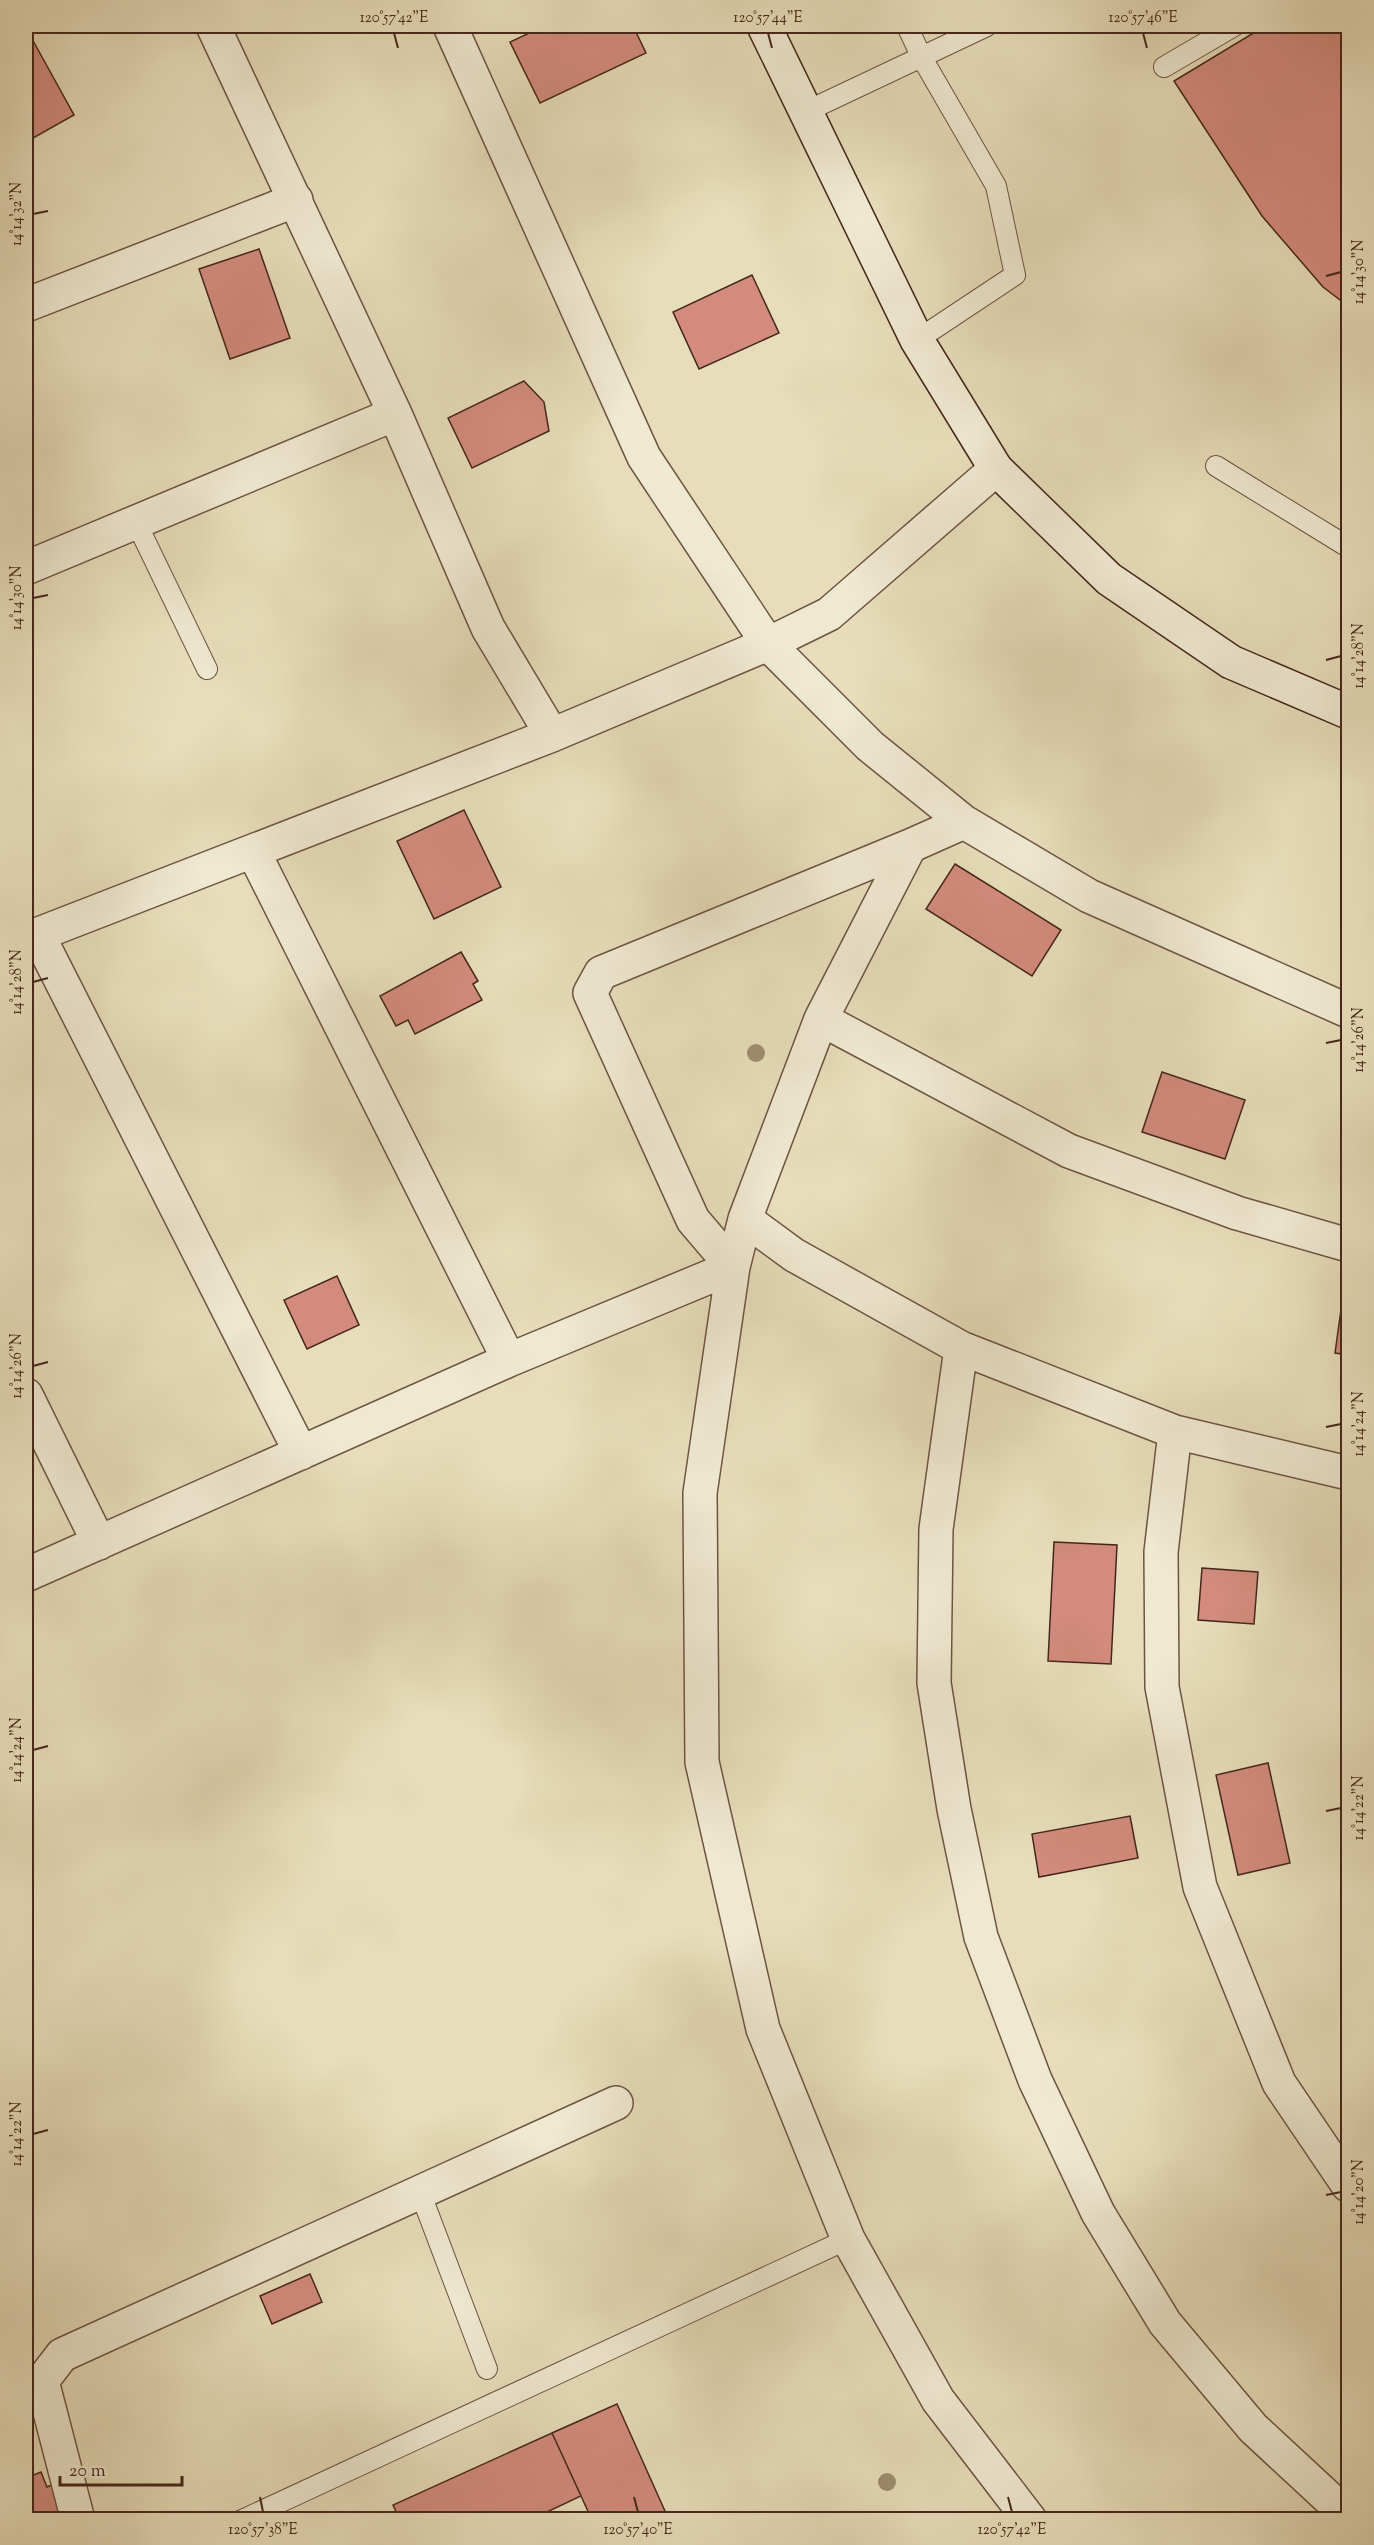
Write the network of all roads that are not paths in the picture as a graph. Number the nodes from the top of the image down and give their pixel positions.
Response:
1 (213, 26) edge
2 (450, 26) edge
3 (764, 26) edge
4 (907, 26) edge
5 (987, 26) edge
6 (1234, 26) edge
7 (922, 58) junction
8 (1164, 67) dead end
9 (805, 112) junction
10 (296, 200) junction
11 (26, 305) edge
12 (917, 340) junction
13 (395, 414) junction
14 (1216, 466) dead end
15 (996, 469) junction
16 (136, 522) junction
17 (1348, 547) edge
18 (26, 568) edge
19 (768, 644) junction
20 (207, 669) dead end
21 (1348, 712) edge
22 (552, 735) junction
23 (964, 822) junction
24 (910, 846) junction
25 (253, 851) junction
26 (32, 937) edge
27 (1348, 1011) edge
28 (821, 1019) junction
29 (745, 1219) junction
30 (1348, 1245) edge
31 (733, 1267) junction
32 (961, 1348) junction
33 (509, 1360) junction
34 (26, 1395) edge
35 (1175, 1432) junction
36 (301, 1453) junction
37 (1348, 1473) edge
38 (99, 1543) junction
39 (26, 1575) edge
40 (616, 2103) dead end
41 (1348, 2185) edge
42 (420, 2192) junction
43 (848, 2239) junction
44 (486, 2368) dead end
45 (1348, 2516) edge
46 (78, 2520) edge
47 (242, 2520) edge
48 (1030, 2520) edge

1 - 10 street
2 - 19 street
3 - 9 street
4 - 7 lane
5 - 7 lane
6 - 8 lane
7 - 9 lane
7 - 12 lane
9 - 12 street
10 - 11 street
10 - 13 street
12 - 15 street
13 - 16 street
13 - 22 street
14 - 17 lane
15 - 19 street
15 - 21 street
16 - 18 street
16 - 20 lane
19 - 22 street
19 - 23 street
22 - 25 street
23 - 24 street
23 - 27 street
24 - 28 street
24 - 31 street
25 - 26 street
25 - 33 street
26 - 36 street
28 - 29 street
28 - 30 street
29 - 31 street
29 - 32 street
31 - 33 street
31 - 43 street
32 - 35 street
32 - 45 street
33 - 36 street
34 - 38 street
35 - 37 street
35 - 41 street
36 - 38 street
38 - 39 street
40 - 42 street
42 - 44 lane
42 - 46 street
43 - 47 lane
43 - 48 street

